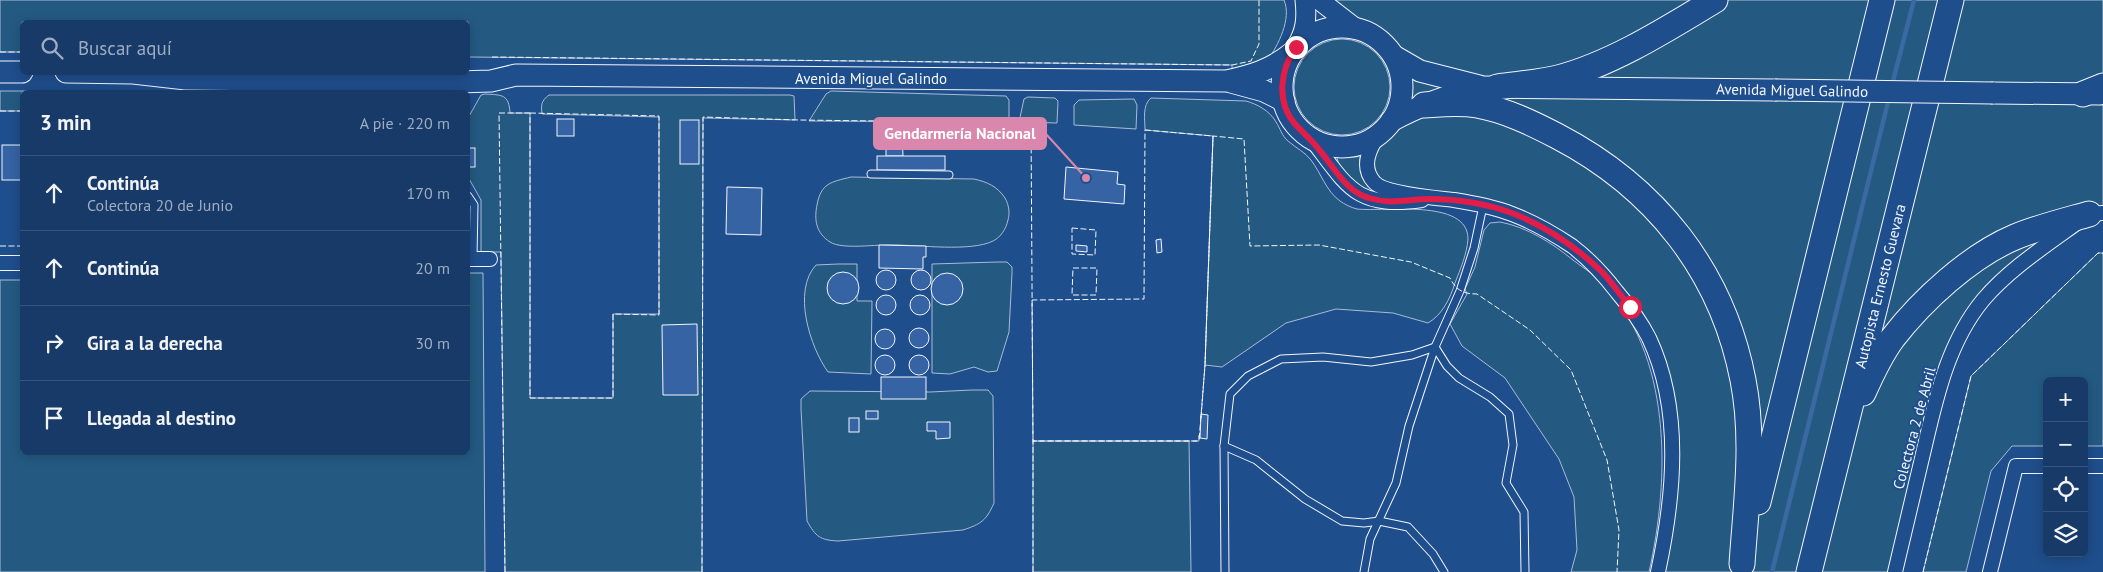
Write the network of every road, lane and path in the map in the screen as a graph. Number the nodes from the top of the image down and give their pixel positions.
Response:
1 (1305, 0) edge
2 (1319, 0) edge
3 (1715, 0) edge
4 (1882, 0) edge
5 (1951, 0) edge
6 (1354, 27) junction
7 (1294, 50) junction
8 (1394, 56) junction
9 (0, 72) edge
10 (20, 72) edge
11 (152, 75) edge
12 (461, 81) edge
13 (1226, 81) junction
14 (294, 82) edge
15 (1489, 87) junction
16 (2096, 91) edge
17 (1284, 101) junction
18 (1424, 105) junction
19 (1385, 128) junction
20 (1311, 138) junction
21 (871, 174) dead end
22 (949, 175) dead end
23 (470, 199) edge
24 (1428, 199) junction
25 (1483, 206) junction
26 (2096, 214) edge
27 (470, 259) edge
28 (490, 259) dead end
29 (0, 263) edge
30 (20, 263) edge
31 (1435, 347) junction
32 (1224, 446) junction
33 (1840, 448) junction
34 (2043, 466) edge
35 (2088, 466) edge
36 (2103, 466) edge
37 (1380, 521) junction
38 (1741, 568) edge
39 (1225, 572) edge
40 (1364, 572) edge
41 (1444, 572) edge
42 (1524, 572) edge
43 (1658, 572) edge
44 (1808, 572) edge
45 (1895, 572) edge
46 (1990, 572) edge

1 - 7 main road
2 - 6 main road
3 - 15 highway
4 - 38 highway
5 - 33 highway, Autopista Ernesto Guevara
6 - 7 main road
6 - 8 main road
7 - 13 main road, Avenida Miguel Galindo
7 - 17 main road
8 - 15 main road, Avenida Miguel Galindo
8 - 19 main road
9 - 10 main road
11 - 14 main road, Avenida Miguel Galindo
12 - 13 main road, Avenida Miguel Galindo
12 - 14 main road, Avenida Miguel Galindo
13 - 17 main road, Avenida Miguel Galindo
15 - 16 main road, Avenida Miguel Galindo, bridge
15 - 18 main road, Avenida Miguel Galindo
17 - 20 main road
18 - 19 main road, Avenida Miguel Galindo
18 - 38 highway
19 - 20 main road
19 - 24 street
20 - 24 street
21 - 22 lane
23 - 27 lane
24 - 25 street
25 - 31 lane
25 - 43 street
26 - 33 highway
26 - 45 street, Colectora 2 de Abril
27 - 28 street
29 - 30 street
31 - 32 lane
31 - 37 lane
31 - 42 lane
32 - 37 lane
32 - 39 lane
33 - 44 highway, Autopista Ernesto Guevara
34 - 46 street
35 - 36 street
37 - 40 lane
37 - 41 lane

